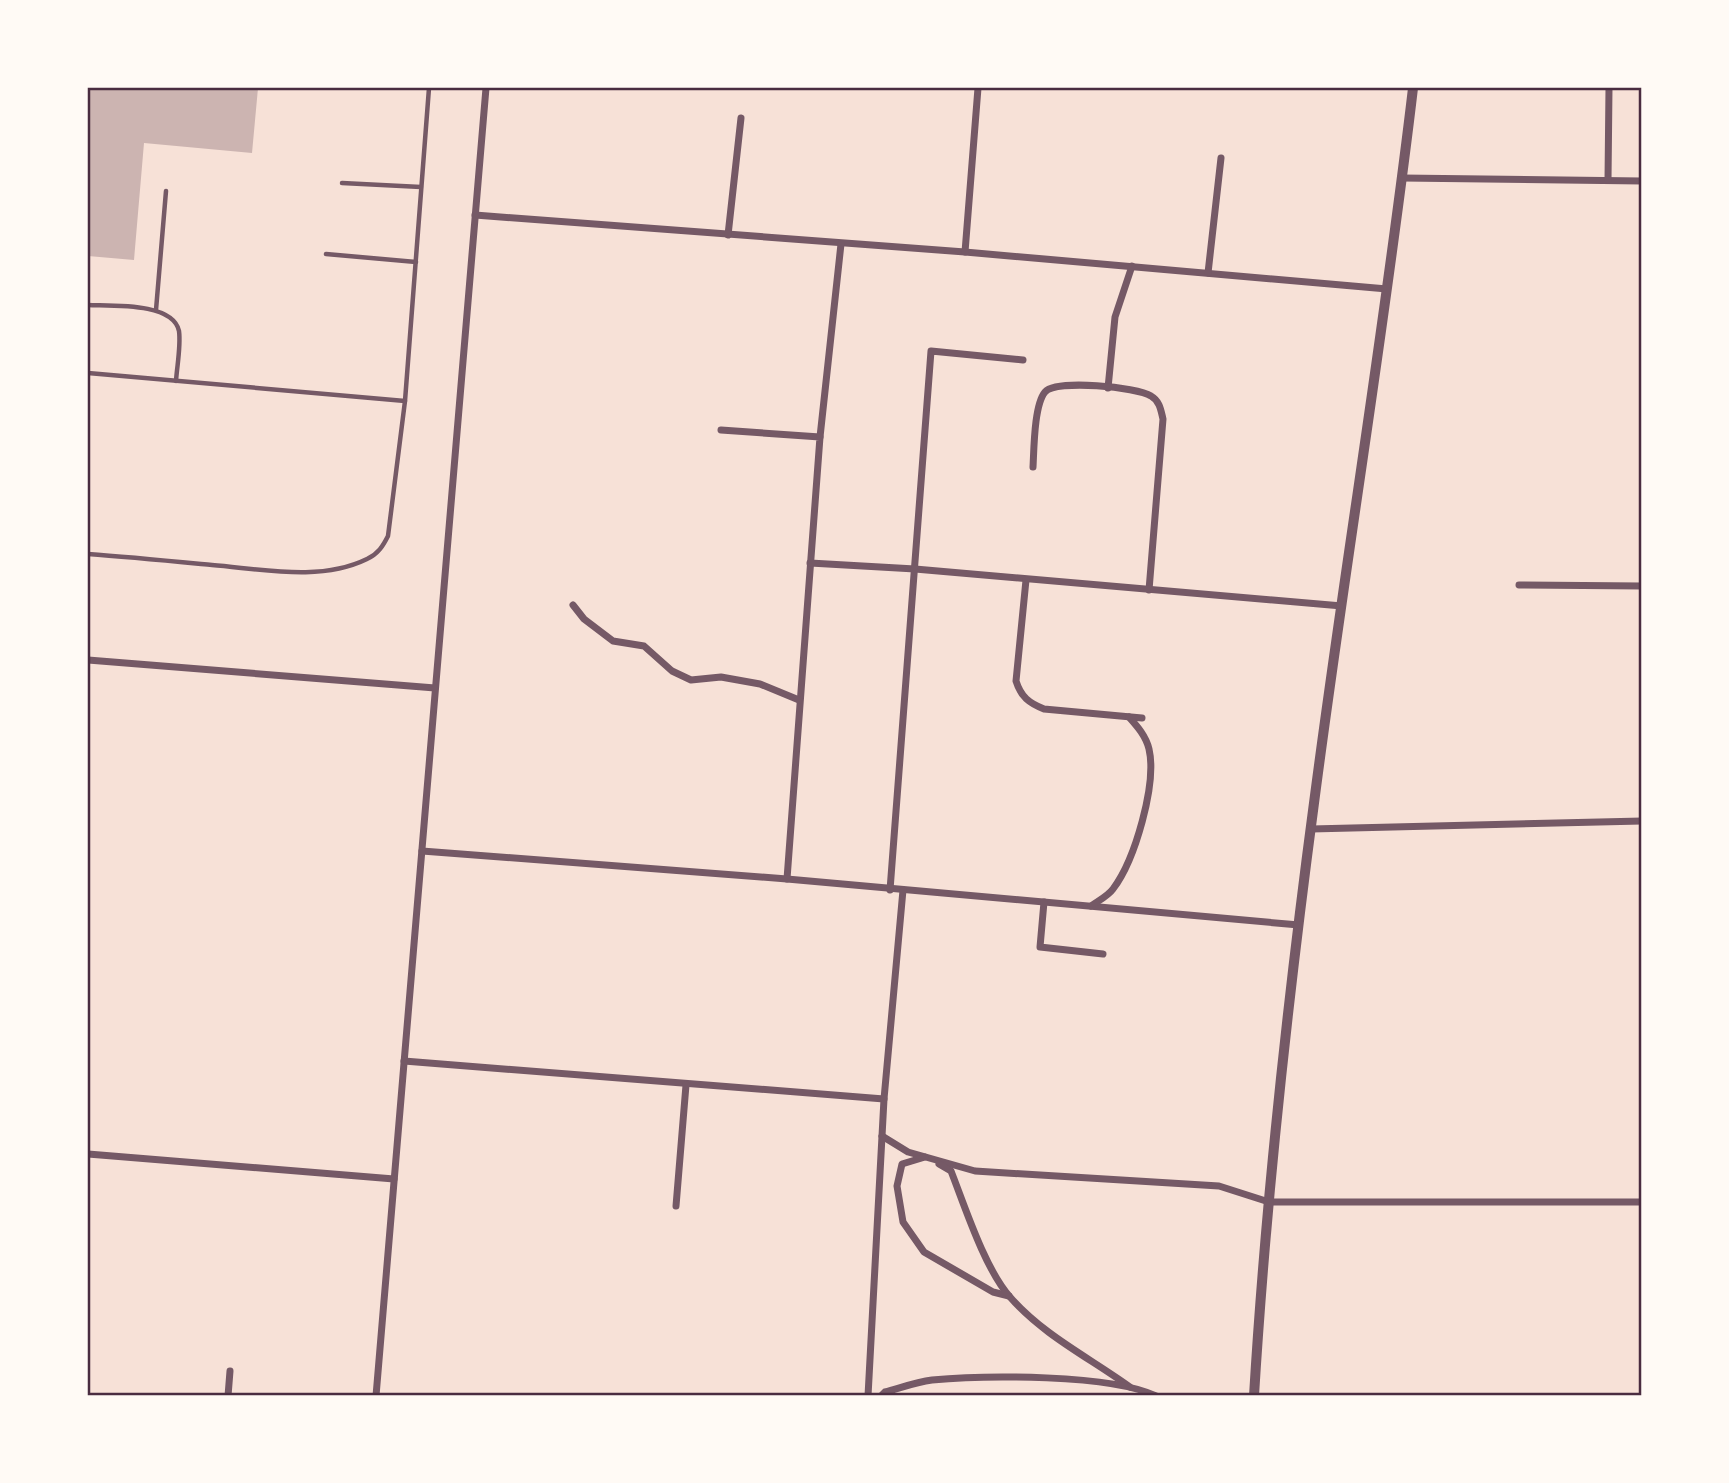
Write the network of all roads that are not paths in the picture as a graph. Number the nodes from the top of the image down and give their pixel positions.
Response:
1 (429, 88) edge
2 (486, 88) edge
3 (978, 88) edge
4 (1413, 88) edge
5 (1609, 88) edge
6 (741, 118) dead end
7 (1221, 158) dead end
8 (1402, 178) junction
9 (1608, 180) junction
10 (1642, 181) edge
11 (342, 183) dead end
12 (421, 187) junction
13 (166, 191) dead end
14 (475, 215) junction
15 (729, 235) junction
16 (841, 244) junction
17 (965, 252) junction
18 (326, 254) dead end
19 (416, 262) junction
20 (1132, 266) junction
21 (1209, 273) junction
22 (1387, 289) junction
23 (88, 304) edge
24 (156, 310) junction
25 (1023, 360) dead end
26 (88, 373) edge
27 (176, 381) junction
28 (1108, 388) junction
29 (405, 401) junction
30 (721, 430) dead end
31 (820, 437) junction
32 (1033, 467) dead end
33 (88, 554) edge
34 (810, 562) junction
35 (915, 569) junction
36 (1026, 580) junction
37 (1519, 585) dead end
38 (1642, 586) edge
39 (1149, 590) junction
40 (573, 605) dead end
41 (1342, 606) junction
42 (88, 660) edge
43 (435, 688) junction
44 (799, 700) junction
45 (1129, 717) junction
46 (1142, 718) dead end
47 (1642, 821) edge
48 (1311, 829) junction
49 (422, 851) junction
50 (787, 879) junction
51 (890, 890) junction
52 (903, 890) junction
53 (1044, 902) junction
54 (1091, 906) junction
55 (1299, 925) junction
56 (1103, 954) dead end
57 (404, 1061) junction
58 (686, 1085) junction
59 (884, 1099) junction
60 (882, 1136) junction
61 (88, 1154) edge
62 (925, 1157) junction
63 (394, 1179) junction
64 (1269, 1202) junction
65 (1642, 1202) edge
66 (676, 1206) dead end
67 (1009, 1296) junction
68 (230, 1371) dead end
69 (1130, 1387) junction
70 (228, 1395) edge
71 (376, 1395) edge
72 (868, 1395) edge
73 (881, 1395) edge
74 (1156, 1395) edge
75 (1254, 1395) edge

1 - 12 lane
2 - 14 street
3 - 17 street
4 - 8 street
5 - 9 street
6 - 15 street
7 - 21 street
8 - 9 street
8 - 22 street
9 - 10 street
11 - 12 lane
12 - 19 lane
13 - 24 lane
14 - 15 street
14 - 43 street
15 - 16 street
16 - 17 street
16 - 31 street
17 - 20 street
18 - 19 lane
19 - 29 lane
20 - 21 street
20 - 28 street
21 - 22 street
22 - 41 street
23 - 24 lane
24 - 27 lane
25 - 35 street
26 - 27 lane
27 - 29 lane
28 - 32 street
28 - 39 street
29 - 33 lane
30 - 31 street
31 - 34 street
34 - 35 street
34 - 44 street
35 - 36 street
35 - 51 street
36 - 39 street
36 - 45 street
37 - 38 street
39 - 41 street
40 - 44 street
41 - 48 street
42 - 43 street
43 - 49 street
44 - 50 street
45 - 46 street
45 - 54 street
47 - 48 street
48 - 55 street
49 - 50 street
49 - 57 street
50 - 51 street
51 - 52 street
52 - 53 street
52 - 59 street
53 - 54 street
53 - 56 street
54 - 55 street
55 - 64 street
57 - 58 street
57 - 63 street
58 - 59 street
58 - 66 street
59 - 60 street
60 - 62 street
60 - 72 street
61 - 63 street
62 - 64 street
62 - 67 street
62 - 67 street
63 - 71 street
64 - 65 street
64 - 75 street
67 - 69 street
68 - 70 street
69 - 73 street
69 - 74 street

